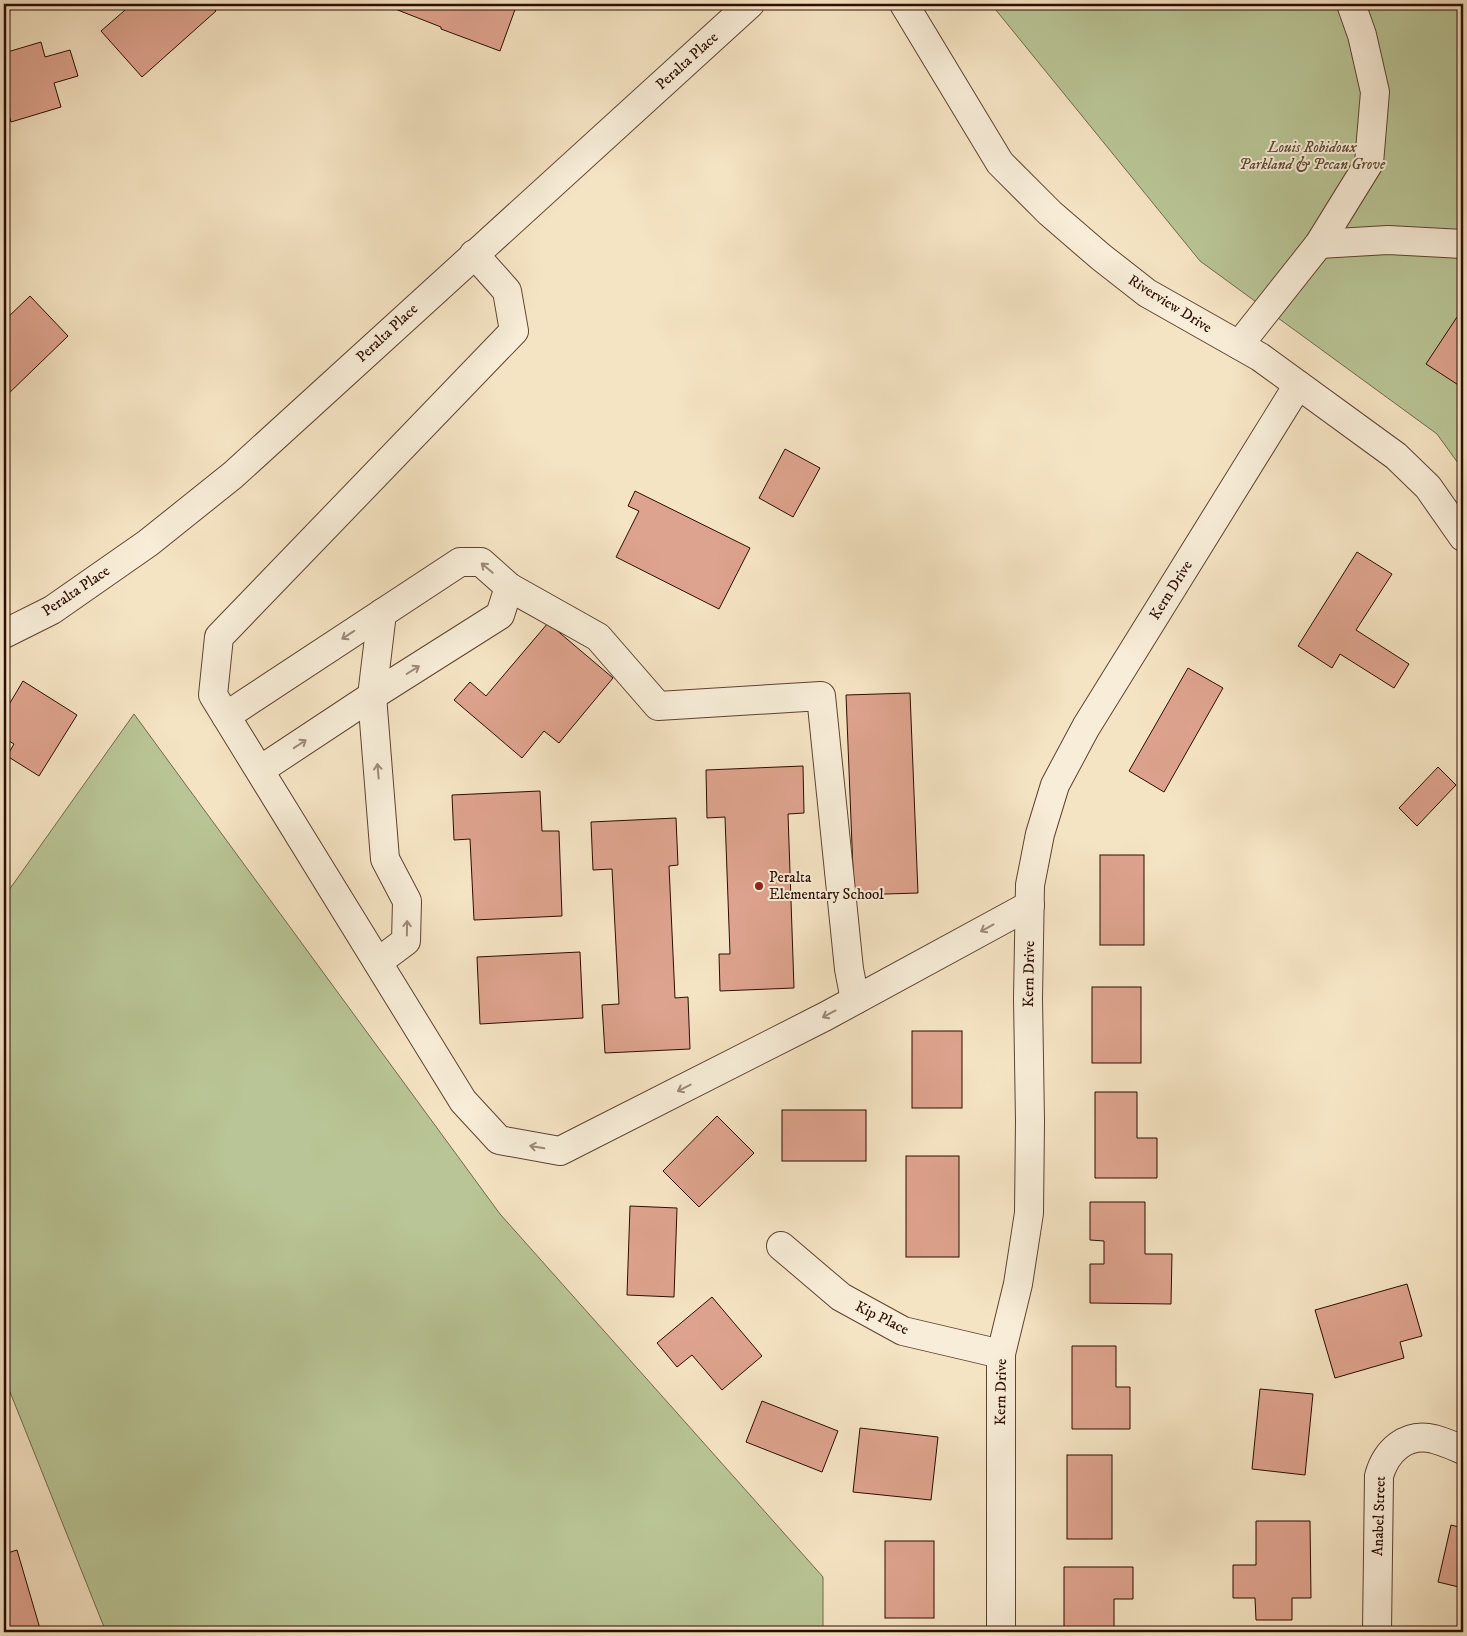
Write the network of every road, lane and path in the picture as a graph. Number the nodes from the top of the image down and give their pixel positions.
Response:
1 (750, 4) edge
2 (904, 4) edge
3 (1351, 4) edge
4 (1319, 244) junction
5 (1463, 244) edge
6 (474, 254) junction
7 (1239, 345) junction
8 (1298, 385) junction
9 (1463, 537) edge
10 (509, 587) junction
11 (382, 613) junction
12 (4, 634) edge
13 (372, 696) junction
14 (226, 716) junction
15 (260, 770) junction
16 (1030, 905) junction
17 (378, 962) junction
18 (855, 1000) junction
19 (782, 1246) dead end
20 (1001, 1354) junction
21 (1463, 1450) edge
22 (1001, 1632) edge
23 (1377, 1632) edge

1 - 6 street, Peralta Place
2 - 7 street, Riverview Drive
3 - 4 street
4 - 5 street
4 - 7 street
6 - 12 street, Peralta Place
6 - 14 street
7 - 8 street, Riverview Drive
8 - 9 street, Riverview Drive
8 - 16 street, Kern Drive
10 -> 11 street
13 -> 10 street
10 - 18 street
11 - 13 street
11 -> 14 street
15 -> 13 street
17 -> 13 street
14 - 15 street
15 - 17 street
16 -> 18 street
16 - 20 street, Kern Drive
18 -> 17 street
19 - 20 street, Kip Place
20 - 22 street, Kern Drive
21 - 23 street, Anabel Street

